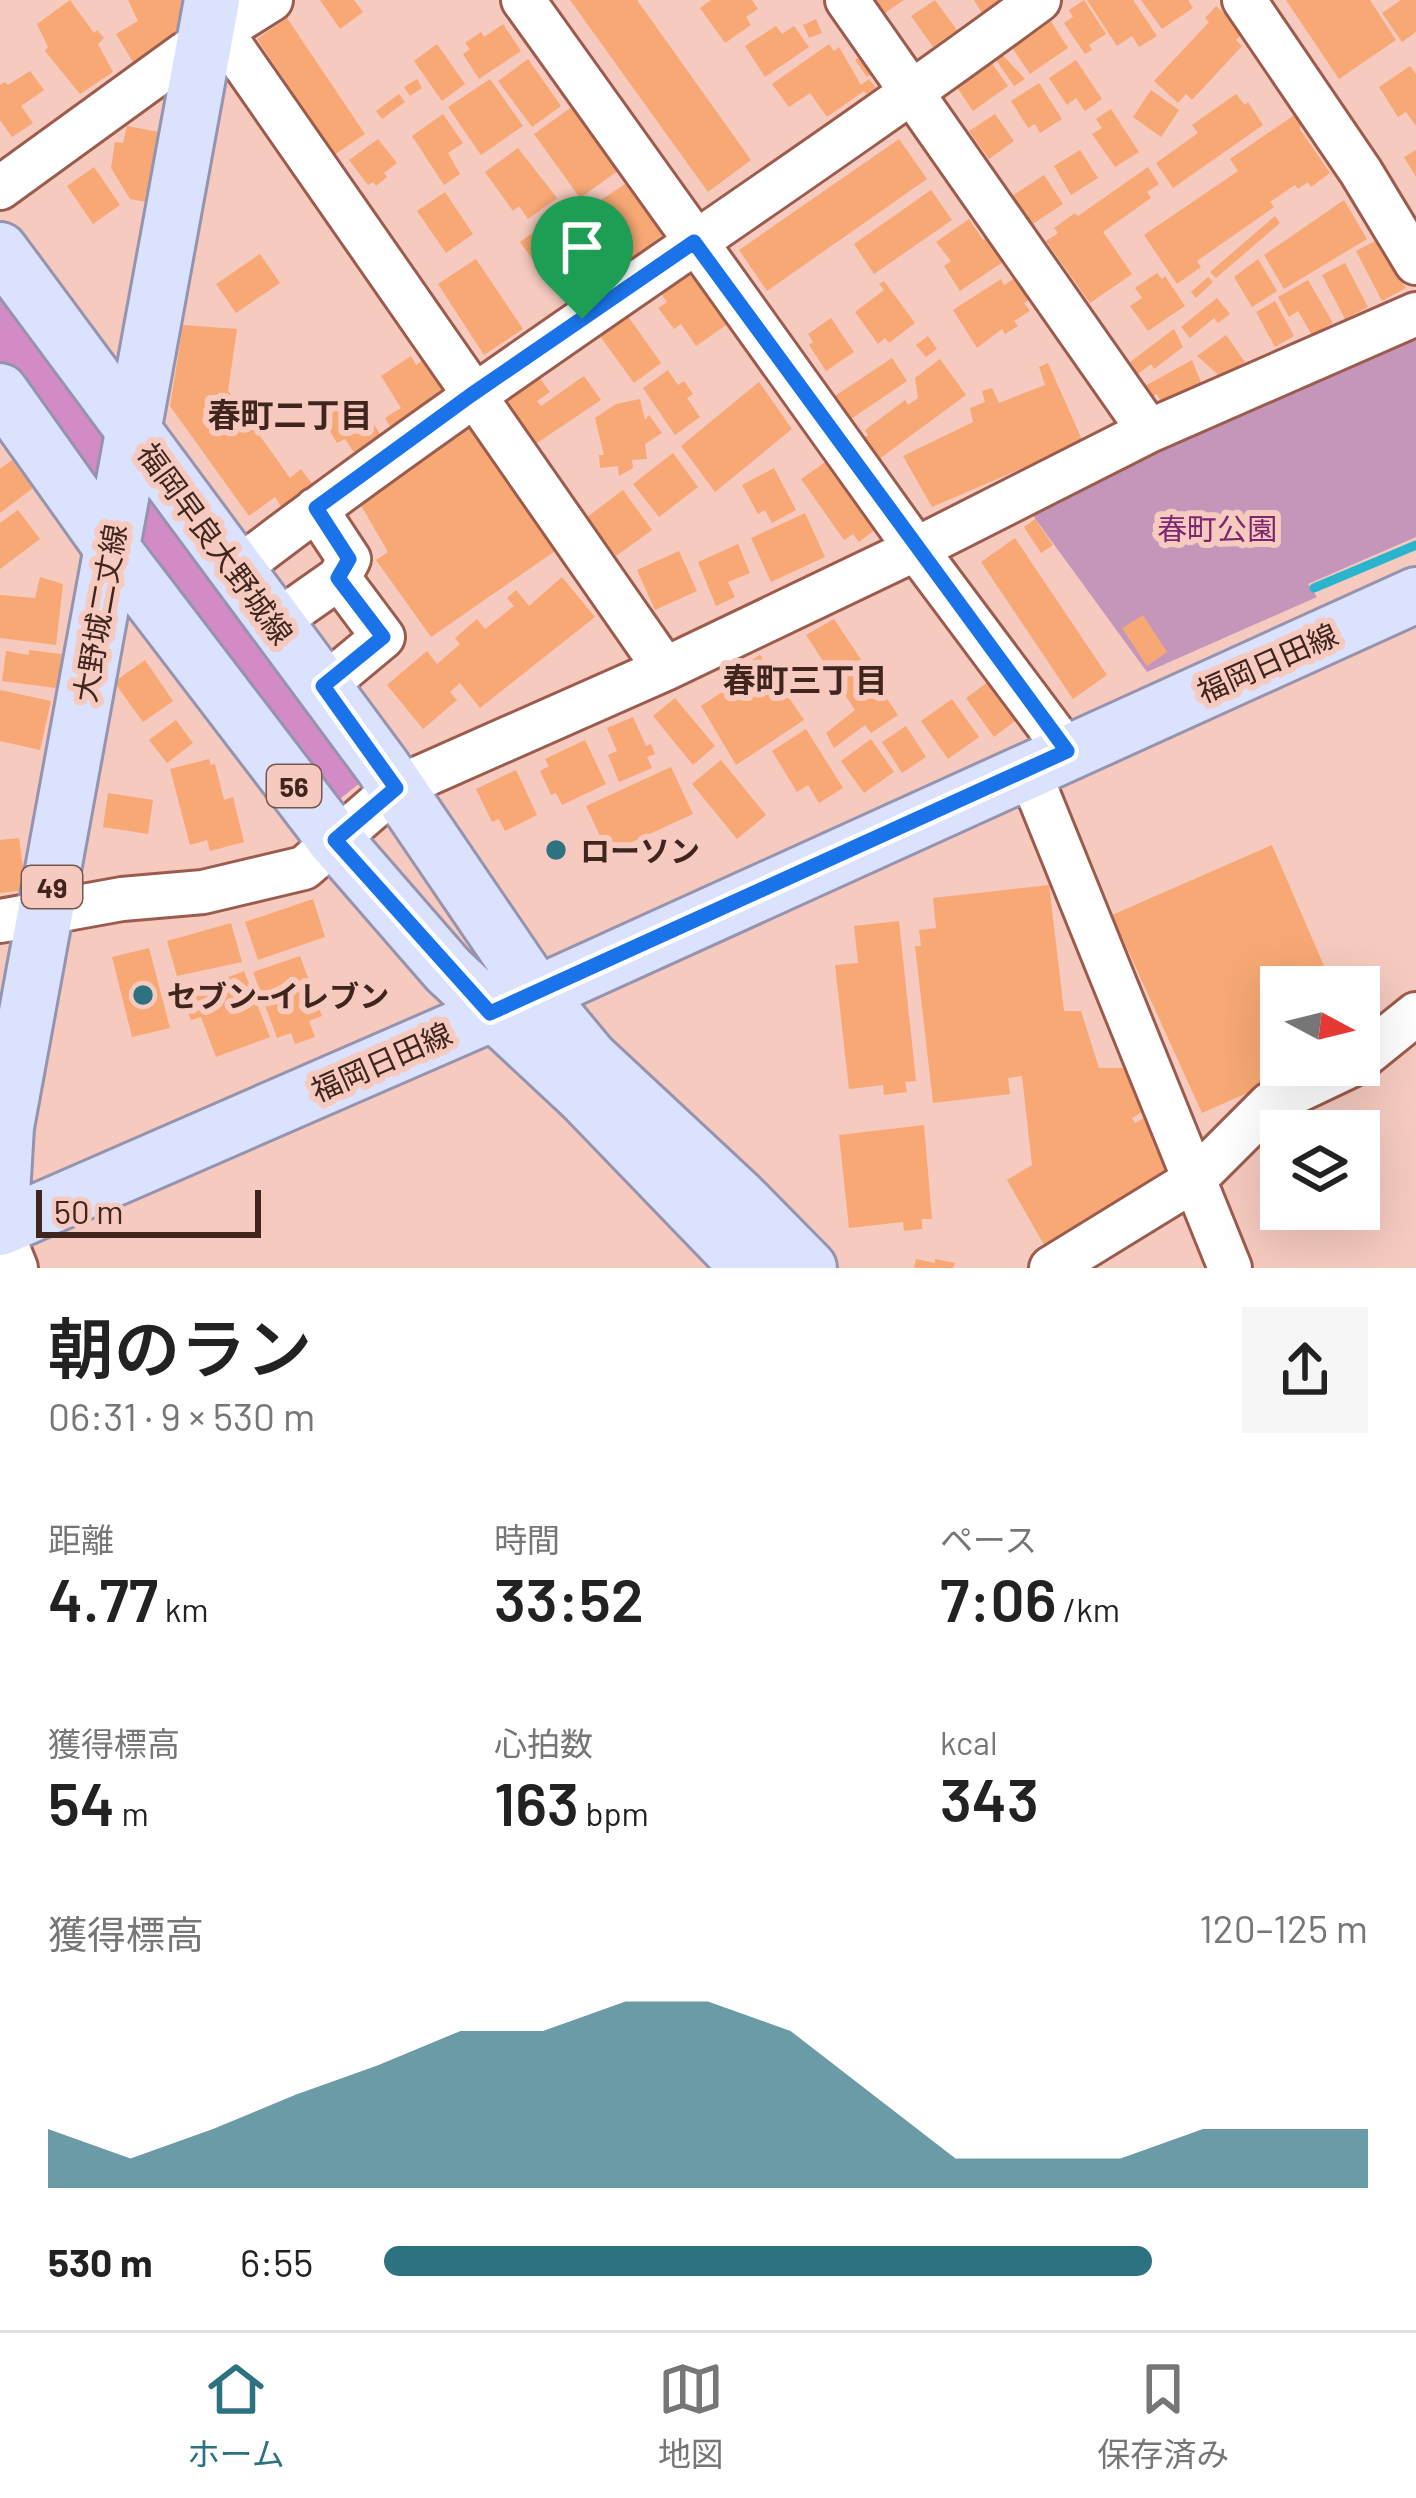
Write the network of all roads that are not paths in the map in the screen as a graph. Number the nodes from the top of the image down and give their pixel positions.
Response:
1 (271, 0) edge
2 (524, 0) edge
3 (848, 0) edge
4 (1040, 0) edge
5 (1244, 0) edge
6 (213, 23) edge
7 (912, 94) junction
8 (0, 188) edge
9 (694, 242) junction
10 (0, 250) edge
11 (1416, 263) edge
12 (1416, 314) edge
13 (0, 391) edge
14 (471, 395) junction
15 (133, 429) junction
16 (1149, 430) junction
17 (316, 508) junction
18 (111, 547) junction
19 (916, 549) junction
20 (236, 570) junction
21 (338, 578) junction
22 (1416, 595) edge
23 (275, 623) junction
24 (665, 669) junction
25 (323, 686) junction
26 (1047, 760) junction
27 (396, 788) junction
28 (335, 840) junction
29 (23, 918) edge
30 (514, 1003) junction
31 (1416, 1014) edge
32 (1380, 1043) edge
33 (1307, 1086) edge
34 (1194, 1180) junction
35 (0, 1228) edge
36 (16, 1268) edge
37 (748, 1268) edge
38 (809, 1268) edge
39 (1051, 1268) edge
40 (1230, 1268) edge

1 - 6 street
2 - 9 street
3 - 7 street
4 - 7 street
5 - 11 street
6 - 8 street
6 - 14 street
6 - 15 main road, 大野城二丈線 / 49
7 - 9 street
7 - 16 street
9 - 14 street
9 - 19 street
10 - 15 main road, 福岡早良大野城線 / 56
12 - 16 street
13 - 18 main road, 福岡早良大野城線 / 56
14 - 17 street
14 - 24 street
15 - 18 main road, 大野城二丈線 / 49
15 - 20 main road, 福岡早良大野城線 / 56
16 - 19 street
17 - 20 street
17 - 21 street
18 - 28 main road, 福岡早良大野城線 / 56
18 - 29 main road, 大野城二丈線 / 49
19 - 24 street
19 - 26 street
20 - 23 main road, 福岡早良大野城線 / 56
21 - 23 street
21 - 25 street
22 - 26 main road, 福岡日田線
23 - 25 main road, 福岡早良大野城線 / 56
24 - 27 street
25 - 27 main road, 福岡早良大野城線 / 56
26 - 30 main road, 福岡日田線
26 - 34 street
27 - 28 street
27 - 30 main road, 福岡早良大野城線 / 56
28 - 29 street
28 - 30 main road, 福岡早良大野城線 / 56
29 - 35 main road, 大野城二丈線 / 49
30 - 35 main road, 福岡日田線
30 - 37 main road, 福岡早良大野城線 / 56
30 - 38 main road, 福岡早良大野城線 / 56
31 - 32 street
33 - 34 street
34 - 39 street
34 - 40 street
35 - 36 street

